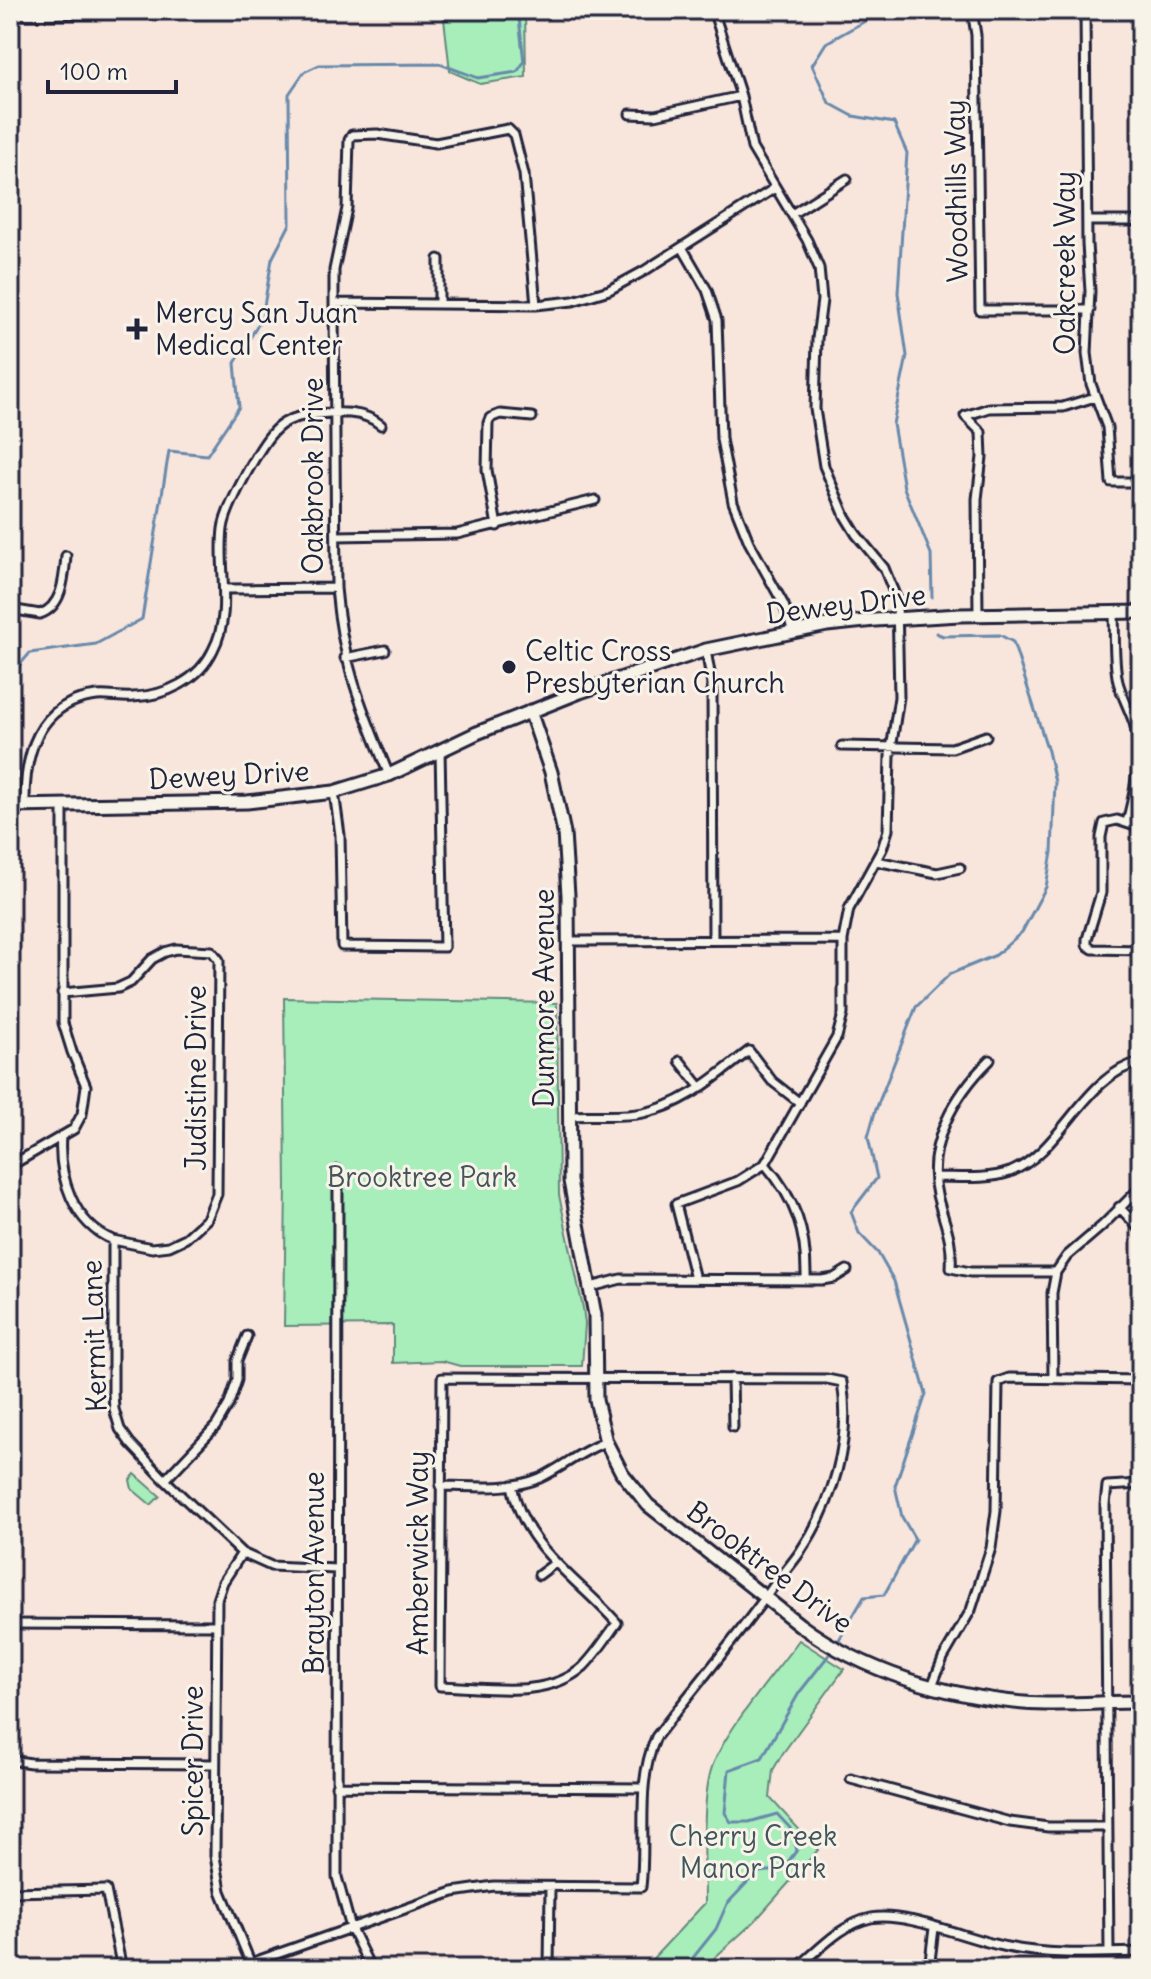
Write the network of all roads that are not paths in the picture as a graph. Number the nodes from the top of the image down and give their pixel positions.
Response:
1 (210, 10) edge
2 (713, 10) edge
3 (972, 10) edge
4 (1085, 10) edge
5 (85, 11) edge
6 (10, 13) edge
7 (741, 96) junction
8 (630, 114) dead end
9 (847, 179) dead end
10 (775, 188) junction
11 (792, 214) junction
12 (1087, 221) junction
13 (1141, 221) edge
14 (682, 247) junction
15 (439, 259) dead end
16 (334, 303) junction
17 (439, 304) junction
18 (536, 305) junction
19 (1090, 310) junction
20 (1095, 397) junction
21 (334, 413) junction
22 (532, 417) dead end
23 (381, 425) dead end
24 (1141, 482) edge
25 (595, 500) dead end
26 (497, 526) junction
27 (336, 536) junction
28 (66, 556) dead end
29 (336, 588) junction
30 (224, 589) junction
31 (10, 609) edge
32 (1141, 612) edge
33 (1114, 613) junction
34 (978, 614) junction
35 (898, 619) junction
36 (793, 632) junction
37 (385, 650) dead end
38 (706, 650) junction
39 (345, 658) junction
40 (530, 711) junction
41 (986, 736) dead end
42 (842, 746) dead end
43 (891, 747) junction
44 (440, 750) junction
45 (389, 775) junction
46 (334, 792) junction
47 (63, 805) junction
48 (10, 806) edge
49 (25, 806) junction
50 (1127, 822) junction
51 (1141, 828) edge
52 (876, 861) junction
53 (960, 868) dead end
54 (713, 940) junction
55 (843, 940) junction
56 (568, 941) junction
57 (1141, 950) edge
58 (62, 993) junction
59 (990, 1060) dead end
60 (680, 1061) dead end
61 (1141, 1062) edge
62 (701, 1088) junction
63 (800, 1103) junction
64 (569, 1116) junction
65 (61, 1136) junction
66 (765, 1164) junction
67 (10, 1166) edge
68 (338, 1170) dead end
69 (935, 1177) junction
70 (1141, 1187) edge
71 (1119, 1207) junction
72 (1141, 1230) edge
73 (113, 1240) junction
74 (847, 1270) dead end
75 (1056, 1272) junction
76 (695, 1279) junction
77 (806, 1280) junction
78 (591, 1287) junction
79 (247, 1336) dead end
80 (595, 1377) junction
81 (732, 1378) junction
82 (1053, 1378) junction
83 (1141, 1380) edge
84 (733, 1427) dead end
85 (606, 1442) junction
86 (165, 1480) junction
87 (1141, 1484) edge
88 (512, 1485) junction
89 (440, 1486) junction
90 (242, 1553) junction
91 (555, 1563) junction
92 (336, 1569) junction
93 (539, 1575) dead end
94 (765, 1598) junction
95 (10, 1624) edge
96 (216, 1625) junction
97 (932, 1686) junction
98 (1107, 1702) junction
99 (1141, 1702) edge
100 (10, 1760) edge
101 (215, 1764) junction
102 (851, 1779) dead end
103 (336, 1786) junction
104 (643, 1788) junction
105 (1108, 1827) junction
106 (550, 1887) junction
107 (10, 1892) edge
108 (351, 1928) junction
109 (934, 1928) junction
110 (1109, 1952) junction
111 (1141, 1952) edge
112 (252, 1966) edge
113 (122, 1969) edge
114 (371, 1969) edge
115 (549, 1969) edge
116 (796, 1969) edge
117 (929, 1969) edge

1 - 5 street
2 - 7 street
3 - 19 street, Woodhills Way
4 - 12 street, Oakcreek Way
5 - 6 street
7 - 8 street
7 - 10 street
9 - 11 street
10 - 11 street
10 - 14 street
11 - 35 street
12 - 13 street
12 - 19 street, Oakcreek Way
14 - 18 street
14 - 36 street
15 - 17 street
16 - 17 street
16 - 18 street, Oakbrook Drive
16 - 21 street, Oakbrook Drive
17 - 18 street
19 - 20 street, Oakcreek Way
20 - 24 street, Oakcreek Way
20 - 34 street
21 - 23 street
21 - 27 street, Oakbrook Drive
21 - 30 street
22 - 26 street
25 - 26 street
26 - 27 street
27 - 29 street, Oakbrook Drive
28 - 31 street
29 - 30 street
29 - 39 street, Oakbrook Drive
30 - 49 street
32 - 33 street, Dewey Drive
33 - 34 street, Dewey Drive
33 - 50 street
34 - 35 street, Dewey Drive
35 - 36 street, Dewey Drive
35 - 43 street
36 - 38 street, Dewey Drive
37 - 39 street
38 - 40 street, Dewey Drive
38 - 54 street
39 - 45 street, Oakbrook Drive
40 - 44 street, Dewey Drive
40 - 56 street, Dunmore Avenue
41 - 43 street
42 - 43 street
43 - 52 street
44 - 45 street, Dewey Drive
44 - 46 street
45 - 46 street, Dewey Drive
46 - 47 street, Dewey Drive
47 - 49 street, Dewey Drive
47 - 58 street
48 - 49 street, Dewey Drive
50 - 51 street
50 - 57 street
52 - 53 street
52 - 55 street
54 - 55 street
54 - 56 street
55 - 63 street
56 - 64 street, Dunmore Avenue
58 - 65 street
58 - 73 street, Judistine Drive
59 - 69 street
60 - 62 street
61 - 69 street
62 - 63 street
62 - 64 street
63 - 66 street
64 - 78 street, Dunmore Avenue
65 - 67 street
65 - 73 street, Kermit Lane
66 - 76 street
66 - 77 street
68 - 92 street, Brayton Avenue
69 - 75 street
70 - 71 street
71 - 72 street
71 - 75 street
73 - 86 street, Kermit Lane
74 - 77 street
75 - 82 street
76 - 77 street
76 - 78 street
78 - 80 street, Brooktree Drive
79 - 86 street
80 - 81 street
80 - 85 street, Brooktree Drive
80 - 89 street, Amberwick Way
81 - 84 street
81 - 94 street
82 - 83 street
82 - 97 street
85 - 88 street
85 - 94 street, Brooktree Drive
86 - 90 street, Kermit Lane
87 - 98 street
88 - 89 street
88 - 91 street, Amberwick Way
89 - 91 street, Amberwick Way
90 - 92 street, Kermit Lane
90 - 96 street, Spicer Drive
91 - 93 street
92 - 103 street, Brayton Avenue
94 - 97 street, Brooktree Drive
94 - 104 street
95 - 96 street
96 - 101 street, Spicer Drive
97 - 98 street, Brooktree Drive
98 - 99 street, Brooktree Drive
98 - 105 street
100 - 101 street
101 - 112 street, Spicer Drive
102 - 105 street
103 - 104 street
103 - 108 street, Brayton Avenue
104 - 106 street
105 - 110 street
106 - 108 street
106 - 115 street
107 - 113 street
108 - 112 street
108 - 114 street, Brayton Avenue
109 - 110 street
109 - 116 street
109 - 117 street
110 - 111 street

